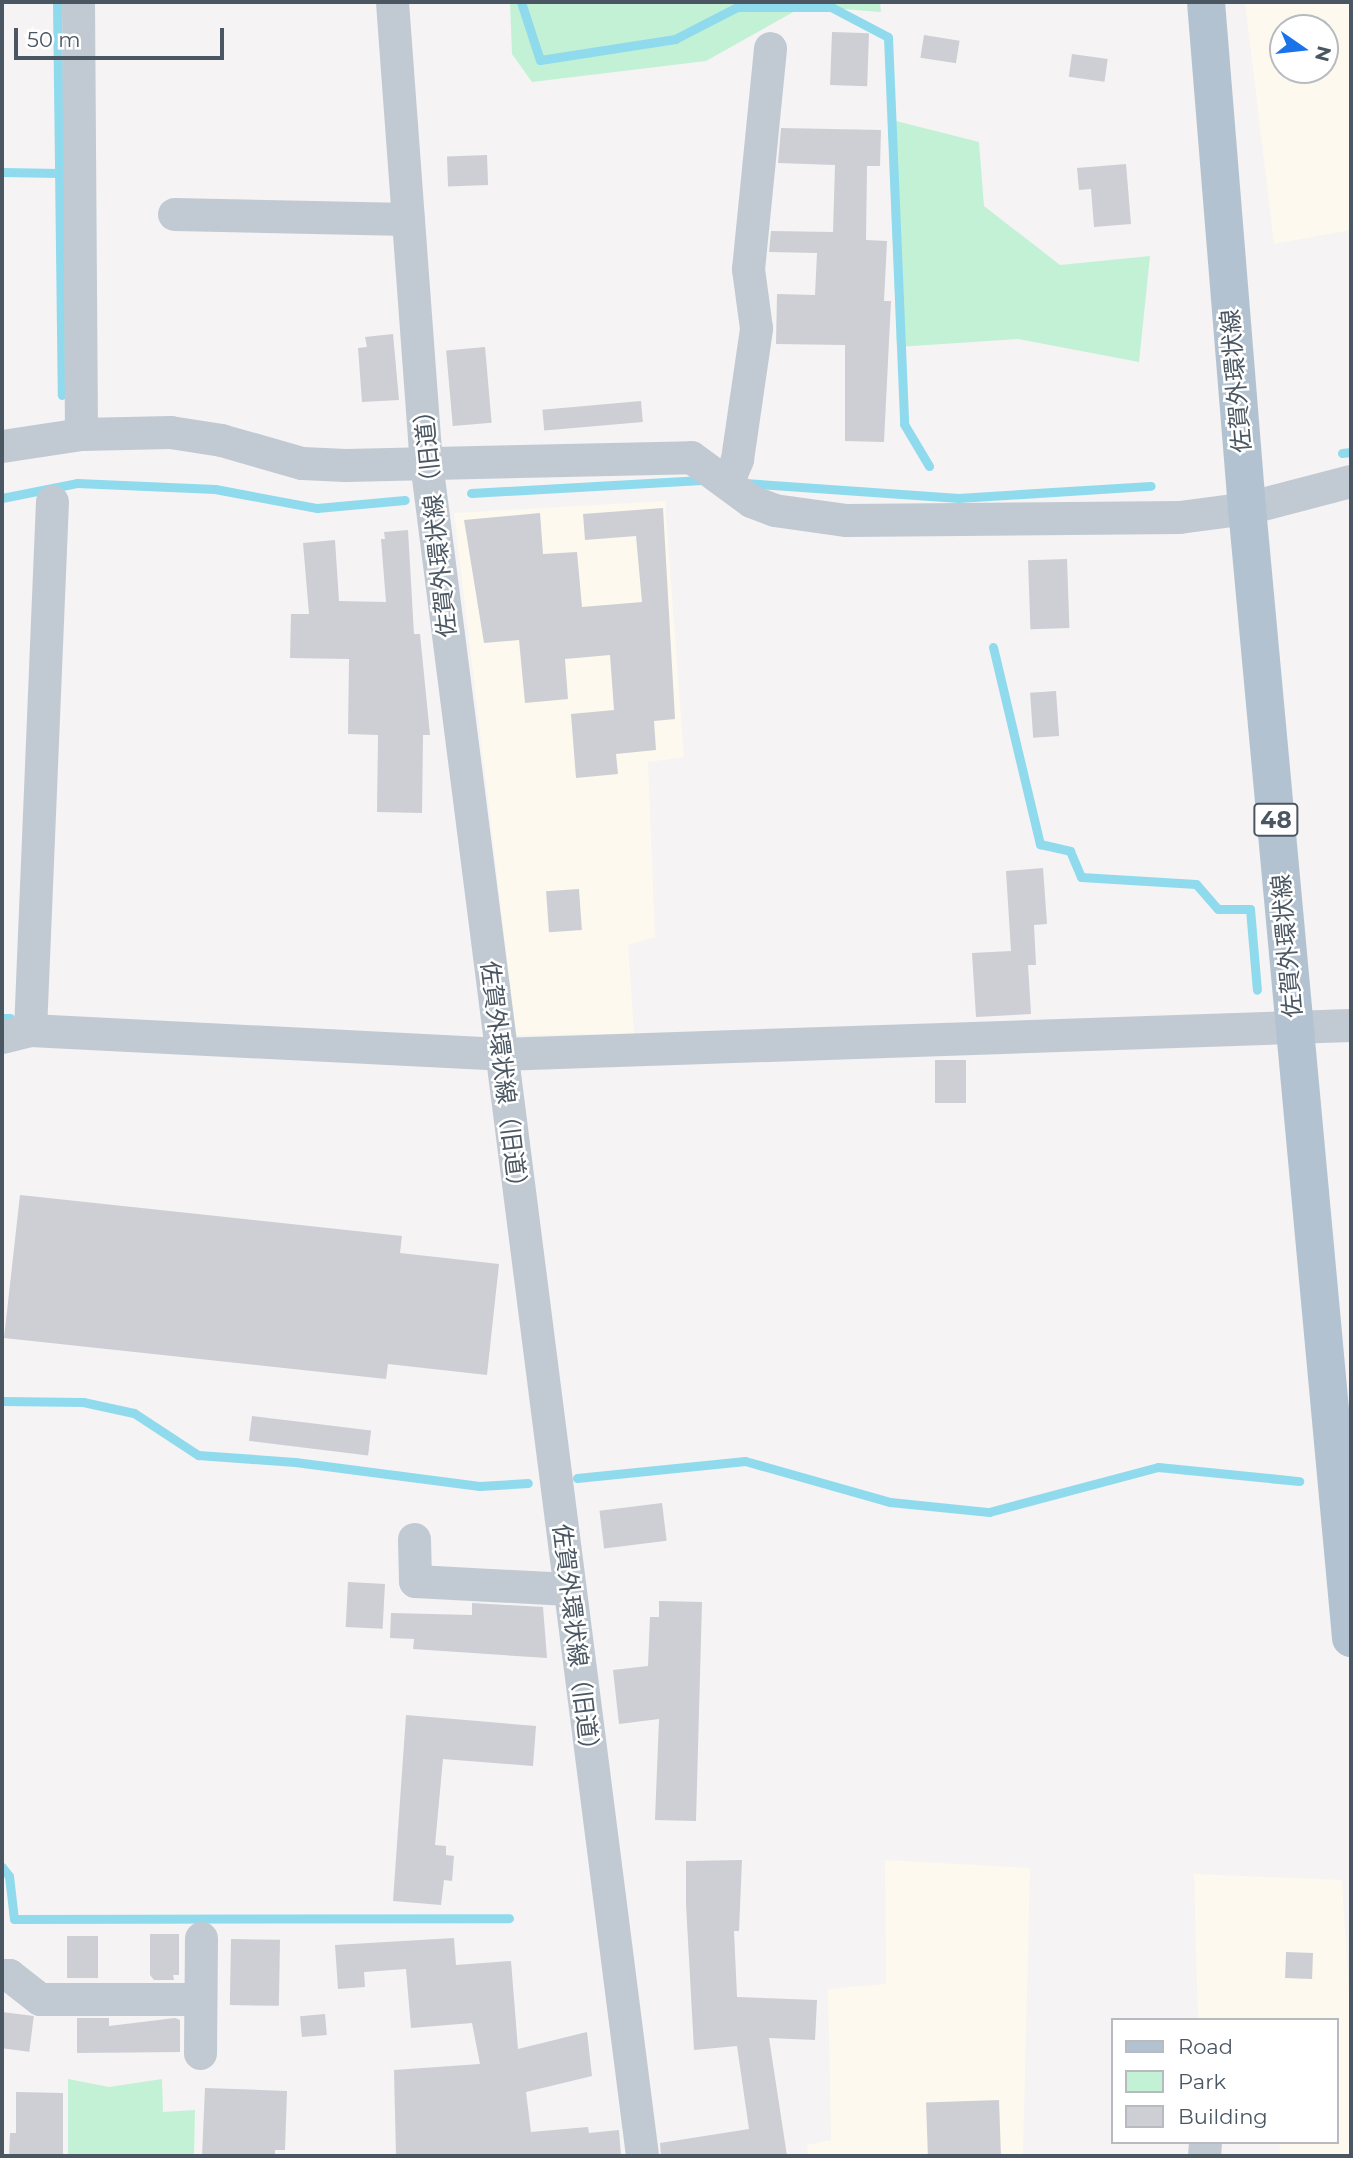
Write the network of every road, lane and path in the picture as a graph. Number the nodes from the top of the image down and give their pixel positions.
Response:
1 (78, 2) edge
2 (392, 2) edge
3 (1206, 2) edge
4 (770, 48) dead end
5 (174, 214) dead end
6 (408, 219) junction
7 (81, 435) junction
8 (2, 446) edge
9 (426, 462) junction
10 (738, 481) junction
11 (1351, 481) edge
12 (52, 501) dead end
13 (1247, 508) junction
14 (1351, 1025) edge
15 (1295, 1026) junction
16 (16, 1034) edge
17 (500, 1054) junction
18 (1343, 1466) edge
19 (414, 1539) dead end
20 (569, 1589) junction
21 (1351, 1638) edge
22 (201, 1938) dead end
23 (2, 1975) edge
24 (200, 1999) junction
25 (200, 2053) dead end
26 (642, 2156) edge

1 - 7 street
2 - 6 street, 佐賀外環状線（旧道）
3 - 13 main road, 佐賀外環状線 / 48
4 - 10 street
5 - 6 street
6 - 9 street, 佐賀外環状線（旧道）
7 - 8 street
7 - 9 street
9 - 10 street
9 - 17 street, 佐賀外環状線（旧道）
10 - 13 street
11 - 13 street
12 - 16 street
13 - 15 main road, 佐賀外環状線 / 48
14 - 15 street
15 - 17 street
15 - 18 main road, 佐賀外環状線 / 48
16 - 17 street
17 - 20 street, 佐賀外環状線（旧道）
18 - 21 main road, 佐賀外環状線 / 48
19 - 20 street
20 - 26 street, 佐賀外環状線（旧道）
22 - 24 street
23 - 24 street
24 - 25 street

